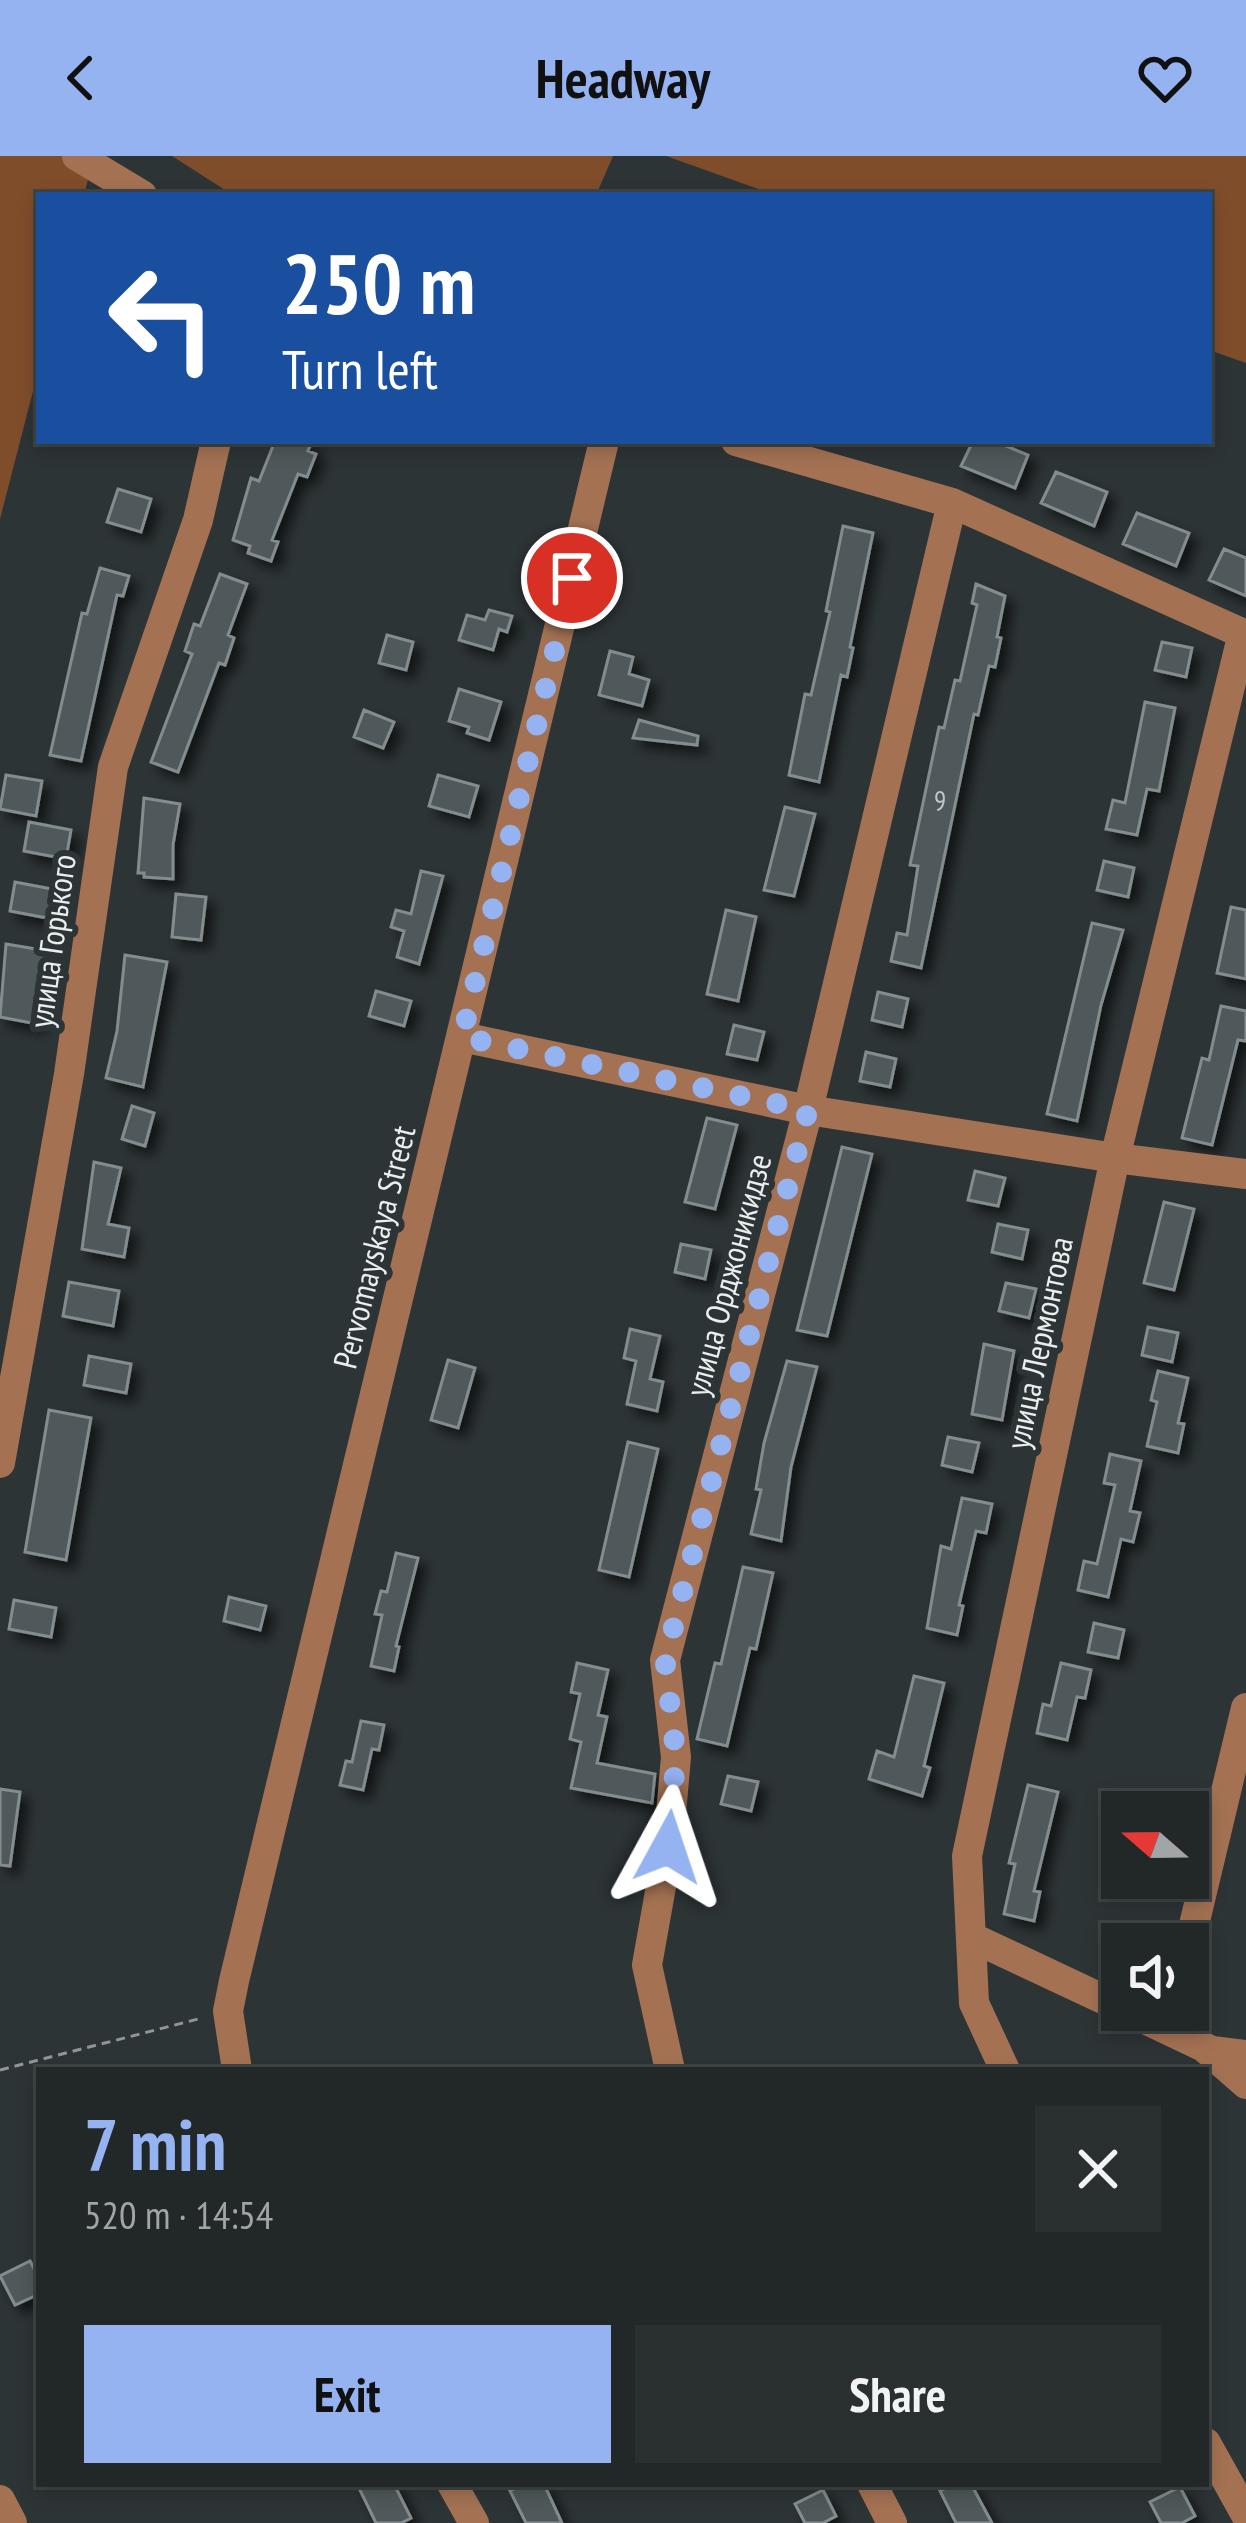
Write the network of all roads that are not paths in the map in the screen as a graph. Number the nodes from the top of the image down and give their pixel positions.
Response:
1 (77, 156) edge
2 (137, 192) edge
3 (215, 444) edge
4 (603, 444) edge
5 (746, 444) edge
6 (952, 503) junction
7 (1244, 634) edge
8 (462, 1037) junction
9 (808, 1110) junction
10 (1115, 1158) junction
11 (1246, 1174) edge
12 (0, 1463) edge
13 (1246, 1708) edge
14 (1194, 1923) edge
15 (971, 1936) junction
16 (1101, 1998) edge
17 (1170, 2031) edge
18 (1187, 2031) edge
19 (1212, 2051) junction
20 (1246, 2055) edge
21 (237, 2067) edge
22 (669, 2067) edge
23 (1004, 2067) edge
24 (1246, 2084) edge
25 (1209, 2448) edge
26 (454, 2487) edge
27 (874, 2487) edge
28 (0, 2500) edge
29 (1246, 2515) edge
30 (12, 2523) edge
31 (474, 2523) edge
32 (892, 2523) edge

1 - 2 street
3 - 12 street, улица Горького
4 - 8 street, Pervomayskaya Street
5 - 6 street
6 - 7 street
6 - 9 street, улица Орджоникидзе
7 - 10 street, улица Лермонтова
8 - 9 street
8 - 21 street, Pervomayskaya Street
9 - 10 street
9 - 22 street, улица Орджоникидзе
10 - 11 street
10 - 15 street, улица Лермонтова
13 - 14 street
15 - 16 street
15 - 23 street, улица Лермонтова
17 - 19 street
18 - 19 street
19 - 20 street
19 - 24 street
25 - 29 street
26 - 31 street
27 - 32 street
28 - 30 street

